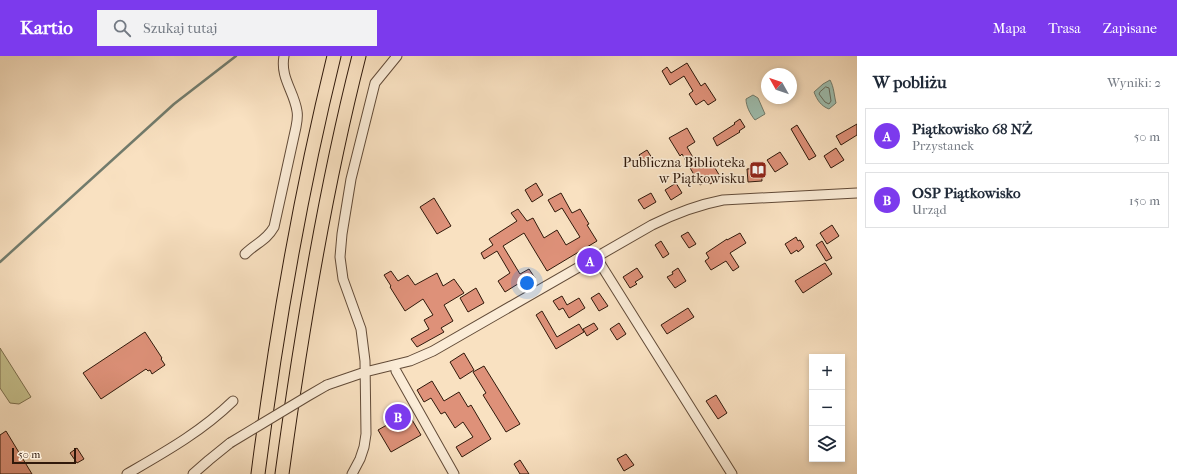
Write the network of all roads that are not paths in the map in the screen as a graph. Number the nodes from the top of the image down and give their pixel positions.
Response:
1 (284, 56) edge
2 (334, 56) edge
3 (359, 56) edge
4 (397, 56) edge
5 (857, 193) edge
6 (245, 254) dead end
7 (596, 257) junction
8 (365, 372) junction
9 (396, 372) dead end
10 (233, 401) dead end
11 (127, 474) edge
12 (193, 474) edge
13 (258, 474) edge
14 (282, 474) edge
15 (352, 474) edge
16 (454, 474) edge
17 (732, 474) edge

1 - 6 street
2 - 13 highway
3 - 14 highway
4 - 8 street
5 - 7 street
7 - 8 street
7 - 17 street
8 - 12 street, bridge
8 - 15 street
9 - 16 street
10 - 11 street

